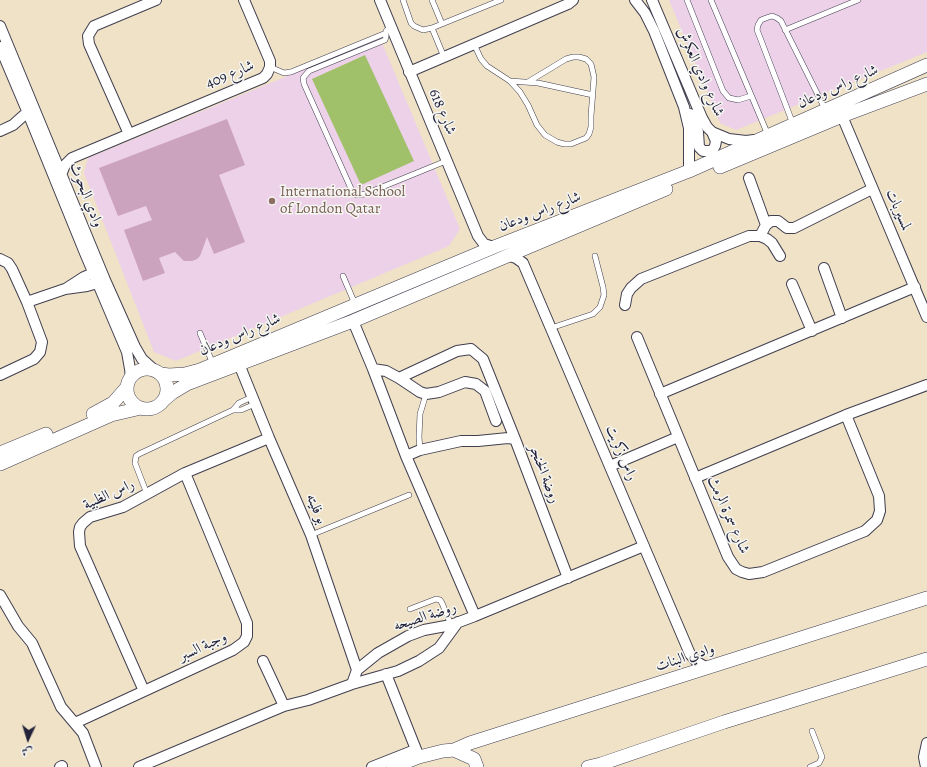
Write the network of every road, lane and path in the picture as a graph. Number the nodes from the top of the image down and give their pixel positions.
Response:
1 (156, 0) edge
2 (244, 0) edge
3 (380, 0) edge
4 (403, 0) edge
5 (432, 0) edge
6 (501, 0) edge
7 (583, 0) edge
8 (635, 0) edge
9 (652, 0) edge
10 (687, 0) edge
11 (711, 0) edge
12 (858, 0) edge
13 (571, 2) edge
14 (442, 24) junction
15 (0, 26) edge
16 (432, 28) junction
17 (388, 30) junction
18 (786, 30) junction
19 (474, 44) junction
20 (0, 47) edge
21 (444, 57) junction
22 (927, 65) edge
23 (270, 67) junction
24 (409, 72) junction
25 (510, 82) junction
26 (528, 82) junction
27 (927, 84) edge
28 (593, 95) junction
29 (752, 96) junction
30 (682, 100) junction
31 (32, 111) junction
32 (826, 111) junction
33 (842, 116) junction
34 (36, 122) junction
35 (13, 125) junction
36 (793, 125) junction
37 (0, 131) edge
38 (712, 132) junction
39 (129, 134) junction
40 (764, 137) junction
41 (53, 155) junction
42 (72, 158) junction
43 (446, 161) junction
44 (688, 171) junction
45 (61, 175) junction
46 (749, 178) dead end
47 (872, 189) junction
48 (766, 225) junction
49 (478, 236) junction
50 (760, 236) junction
51 (494, 247) junction
52 (527, 247) junction
53 (475, 255) junction
54 (507, 255) junction
55 (595, 256) dead end
56 (780, 256) dead end
57 (0, 259) edge
58 (523, 263) junction
59 (824, 268) dead end
60 (97, 271) junction
61 (343, 276) dead end
62 (101, 282) junction
63 (792, 284) dead end
64 (915, 287) junction
65 (65, 289) junction
66 (27, 302) junction
67 (356, 305) junction
68 (625, 305) dead end
69 (927, 317) edge
70 (842, 318) junction
71 (353, 321) junction
72 (550, 328) junction
73 (812, 331) junction
74 (200, 333) dead end
75 (637, 337) dead end
76 (213, 364) junction
77 (239, 364) junction
78 (373, 368) junction
79 (157, 372) junction
80 (0, 375) edge
81 (399, 378) junction
82 (129, 382) junction
83 (927, 385) edge
84 (426, 394) junction
85 (660, 394) junction
86 (165, 399) junction
87 (254, 401) junction
88 (141, 408) junction
89 (233, 410) junction
90 (846, 415) junction
91 (496, 421) dead end
92 (678, 437) junction
93 (269, 438) junction
94 (514, 440) junction
95 (420, 450) junction
96 (0, 453) edge
97 (406, 456) junction
98 (0, 464) edge
99 (610, 466) junction
100 (185, 473) junction
101 (695, 478) junction
102 (147, 494) junction
103 (409, 495) dead end
104 (311, 535) junction
105 (644, 546) junction
106 (568, 578) junction
107 (0, 595) edge
108 (927, 598) edge
109 (410, 609) dead end
110 (475, 616) junction
111 (455, 623) junction
112 (690, 654) junction
113 (927, 659) edge
114 (263, 661) dead end
115 (707, 668) junction
116 (357, 670) junction
117 (386, 674) junction
118 (684, 675) junction
119 (352, 684) junction
120 (144, 691) junction
121 (284, 706) junction
122 (75, 723) junction
123 (812, 731) dead end
124 (927, 743) edge
125 (454, 750) junction
126 (417, 753) junction
127 (96, 767) edge
128 (139, 767) edge
129 (372, 767) edge
130 (393, 767) edge
131 (476, 767) edge
132 (588, 767) edge
133 (810, 767) edge
134 (926, 767) edge

1 - 39 street
2 - 23 street, شارع 409
3 - 17 street, شارع 618
4 - 16 lane
5 - 14 lane
6 - 14 lane
7 - 13 street
8 - 30 street, شارع وادي العكرش
9 - 38 street, شارع وادي العكرش
10 - 29 lane
11 - 29 lane
12 - 18 lane
13 - 19 street
14 - 16 lane
15 - 31 street, وادي البحوث
16 - 21 lane
17 - 23 lane
17 - 24 street, شارع 618
17 - 43 lane
18 - 32 lane
18 - 36 lane
19 - 21 street
19 - 25 lane
20 - 31 street, وادي البحوث
21 - 24 street
22 - 32 street, شارع راس ودعان
23 - 39 street, شارع 409
24 - 43 street, شارع 618
25 - 26 lane
25 - 28 lane
26 - 28 lane
26 - 28 lane
27 - 33 street, شارع راس ودعان
29 - 40 lane
30 - 38 street
30 - 44 street, شارع وادي العكرش
31 - 34 street, وادي البحوث
31 - 35 street
32 - 36 street, شارع راس ودعان
33 - 47 street, لمسيربات
33 - 52 street, شارع راس ودعان
34 - 35 street
34 - 41 street, وادي البحوث
34 - 60 street, وادي البحوث
35 - 37 street
36 - 40 street, شارع راس ودعان
38 - 40 street, شارع وادي العكرش
39 - 42 street, شارع 409
40 - 44 street, شارع راس ودعان
41 - 42 street
41 - 45 street, وادي البحوث
42 - 45 street
43 - 49 street, شارع 618
44 - 51 street, شارع راس ودعان
45 - 60 street, وادي البحوث
46 - 48 street
47 - 48 street
47 - 64 street, لمسيربات
48 - 50 street
49 - 51 street
49 - 53 street
50 - 56 street
50 - 68 street
51 - 53 street, شارع راس ودعان
52 - 54 street, شارع راس ودعان
52 - 58 street
53 - 67 street, شارع راس ودعان
54 - 58 street
54 - 71 street, شارع راس ودعان
55 - 72 lane
57 - 66 street
58 - 72 street, راس زكريت
59 - 70 street
60 - 62 street, وادي البحوث
60 - 65 street
61 - 67 lane
62 - 65 street
62 - 79 street, وادي البحوث
62 - 82 street, وادي البحوث
63 - 73 street
64 - 69 street, لمسيربات
64 - 70 street
65 - 66 street
66 - 80 street
67 - 76 street, شارع راس ودعان
70 - 73 street
71 - 77 street, شارع راس ودعان
71 - 78 street
72 - 99 street, راس زكريت
73 - 85 street
74 - 76 lane
75 - 85 street, شارع سمرة الرمث
76 - 79 street, شارع راس ودعان
77 - 86 street, شارع راس ودعان
77 - 87 street, بو فليته
78 - 81 street
78 - 97 street
79 - 82 street
79 - 86 street
81 - 84 street
81 - 94 street
82 - 88 street
82 - 96 street
83 - 90 street
84 - 91 street
84 - 95 lane
85 - 92 street, شارع سمرة الرمث
86 - 88 street
87 - 89 lane
87 - 89 lane
87 - 93 street, بو فليته
88 - 98 street
89 - 102 lane
90 - 101 street
90 - 101 street, شارع سمرة الرمث
92 - 99 street
92 - 101 street, شارع سمرة الرمث
93 - 100 street, راس الظبية
93 - 104 street, بو فليته
94 - 95 street, روضة الخنجر
94 - 106 street, روضة الخنجر
95 - 97 street, روضة الخنجر
97 - 110 street
99 - 105 street, راس زكريت
100 - 102 street, راس الظبية
100 - 120 street, وجبة السبر
102 - 120 street, راس الظبية
103 - 104 lane
104 - 116 street, بو فليته
105 - 106 street, روضة الصيحه
105 - 112 street, راس زكريت
106 - 110 street, روضة الصيحه
107 - 122 street
108 - 115 street, وادي البنات
109 - 111 lane
110 - 111 street, روضة الصيحه
111 - 116 street, روضة الصيحه
111 - 117 street
112 - 115 street, راس زكريت
112 - 118 street
113 - 132 street
114 - 121 street
115 - 118 street, وادي البنات
116 - 119 street
117 - 119 street
117 - 126 street
118 - 125 street, وادي البنات
119 - 121 street
120 - 122 street, وجبة السبر
121 - 128 street
122 - 127 street
123 - 133 lane
124 - 134 street
125 - 126 street, وادي البنات
125 - 131 street
126 - 129 street
126 - 130 street, وادي البنات

